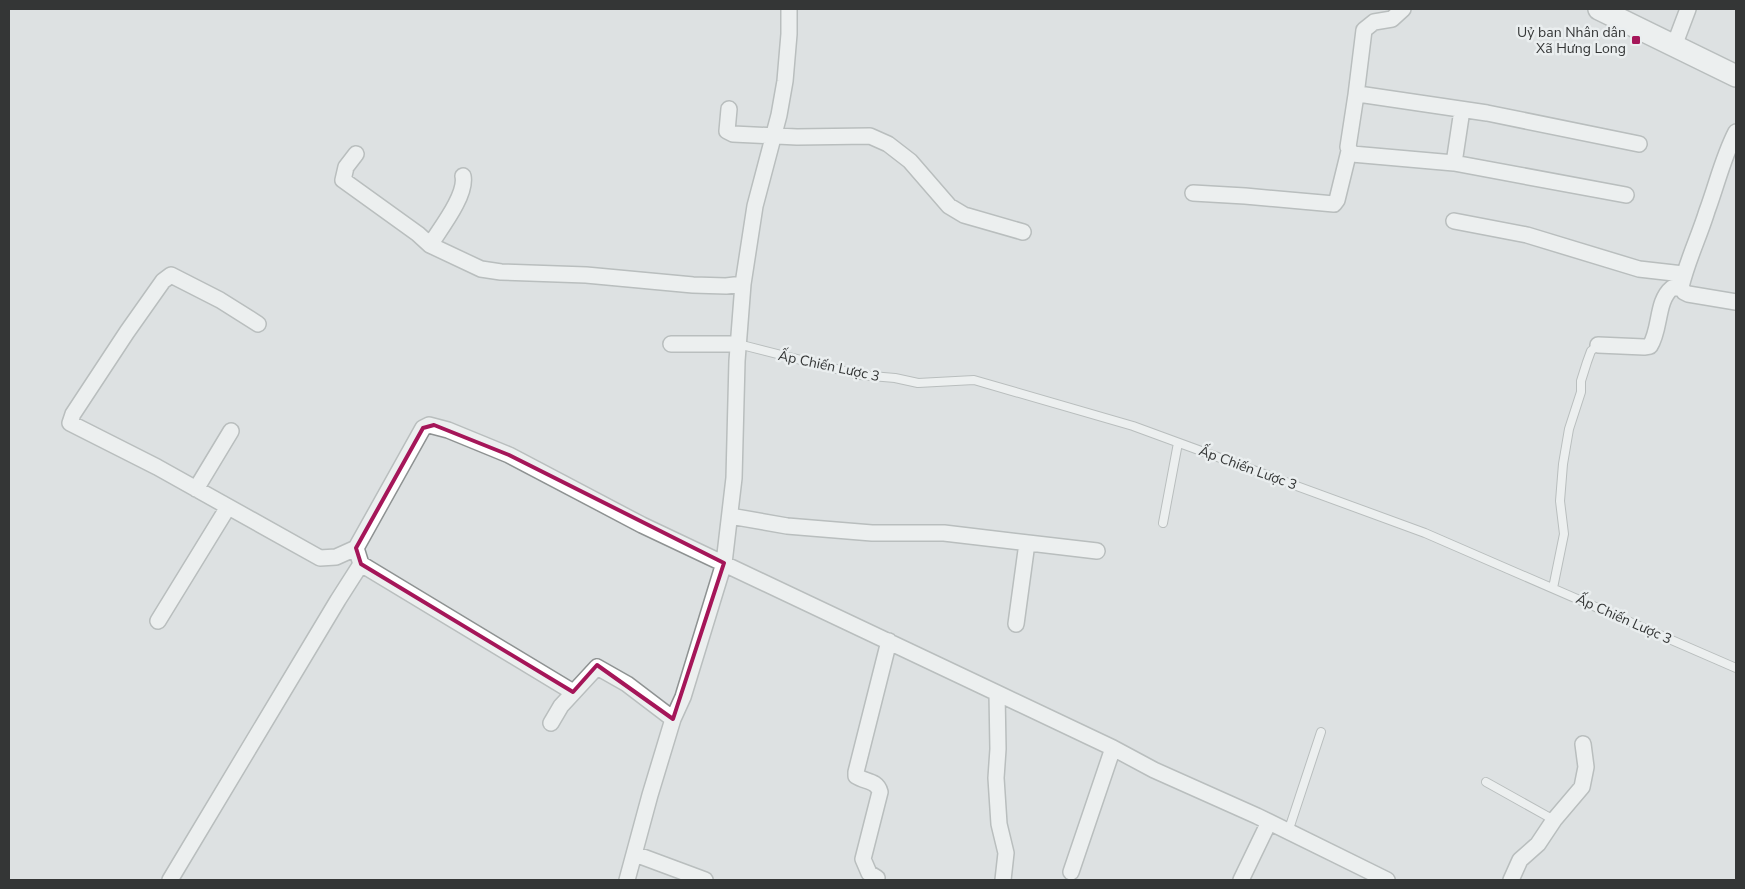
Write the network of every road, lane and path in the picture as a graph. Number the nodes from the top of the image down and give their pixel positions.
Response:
1 (788, 9) edge
2 (1403, 9) edge
3 (1599, 9) edge
4 (1688, 9) edge
5 (1674, 46) junction
6 (1736, 76) edge
7 (1356, 95) junction
8 (729, 109) dead end
9 (1462, 110) junction
10 (1736, 132) edge
11 (774, 135) junction
12 (1639, 144) dead end
13 (1349, 151) junction
14 (356, 154) dead end
15 (1454, 163) junction
16 (463, 176) dead end
17 (1193, 193) dead end
18 (1626, 195) dead end
19 (1454, 221) dead end
20 (1023, 232) dead end
21 (430, 245) junction
22 (1682, 281) junction
23 (743, 284) junction
24 (1736, 302) edge
25 (258, 324) dead end
26 (670, 344) dead end
27 (738, 344) junction
28 (1598, 345) joint
29 (231, 431) dead end
30 (1177, 446) junction
31 (196, 490) junction
32 (228, 508) junction
33 (730, 516) junction
34 (1163, 523) dead end
35 (1027, 543) junction
36 (356, 548) junction
37 (1097, 551) dead end
38 (724, 563) junction
39 (361, 564) junction
40 (1553, 588) junction
41 (158, 621) dead end
42 (1016, 624) dead end
43 (889, 641) junction
44 (1736, 668) edge
45 (573, 692) junction
46 (997, 693) junction
47 (674, 719) junction
48 (551, 723) dead end
49 (1321, 732) dead end
50 (1583, 744) dead end
51 (1113, 748) junction
52 (1486, 782) dead end
53 (1554, 820) junction
54 (1269, 822) junction
55 (1288, 832) junction
56 (636, 854) junction
57 (1072, 872) dead end
58 (877, 878) dead end
59 (170, 880) edge
60 (628, 880) edge
61 (705, 880) edge
62 (1004, 880) edge
63 (1240, 880) edge
64 (1387, 880) edge
65 (1511, 880) edge

1 - 11 street
2 - 7 street
3 - 5 main road
4 - 5 street
5 - 6 main road
7 - 9 street
7 - 13 street
8 - 11 street
9 - 12 street
9 - 15 street
10 - 22 street
11 - 20 street
11 - 23 street
13 - 15 street
13 - 17 street
14 - 21 street
15 - 18 street
16 - 21 street
19 - 22 street
21 - 23 street
22 - 24 street
22 - 28 street
23 - 27 street
25 - 31 street
26 - 27 street
27 - 30 lane, Ấp Chiến Lược 3
27 - 33 street
28 - 40 lane
29 - 31 street
30 - 34 lane
30 - 40 lane, Ấp Chiến Lược 3
31 - 32 street
32 - 36 street
32 - 41 street
33 - 35 street
33 - 38 street
35 - 37 street
35 - 42 street
36 - 38 street
36 - 39 street
38 - 43 street
38 - 47 street
39 - 45 street
39 - 59 street
40 - 44 lane, Ấp Chiến Lược 3
43 - 46 street
43 - 58 street
45 - 47 street
45 - 48 street
46 - 51 street
46 - 62 street
47 - 56 street
49 - 55 lane
50 - 53 street
51 - 54 street
51 - 57 street
52 - 53 lane
53 - 65 street
54 - 55 street
54 - 63 street
55 - 64 street
56 - 60 street
56 - 61 street

